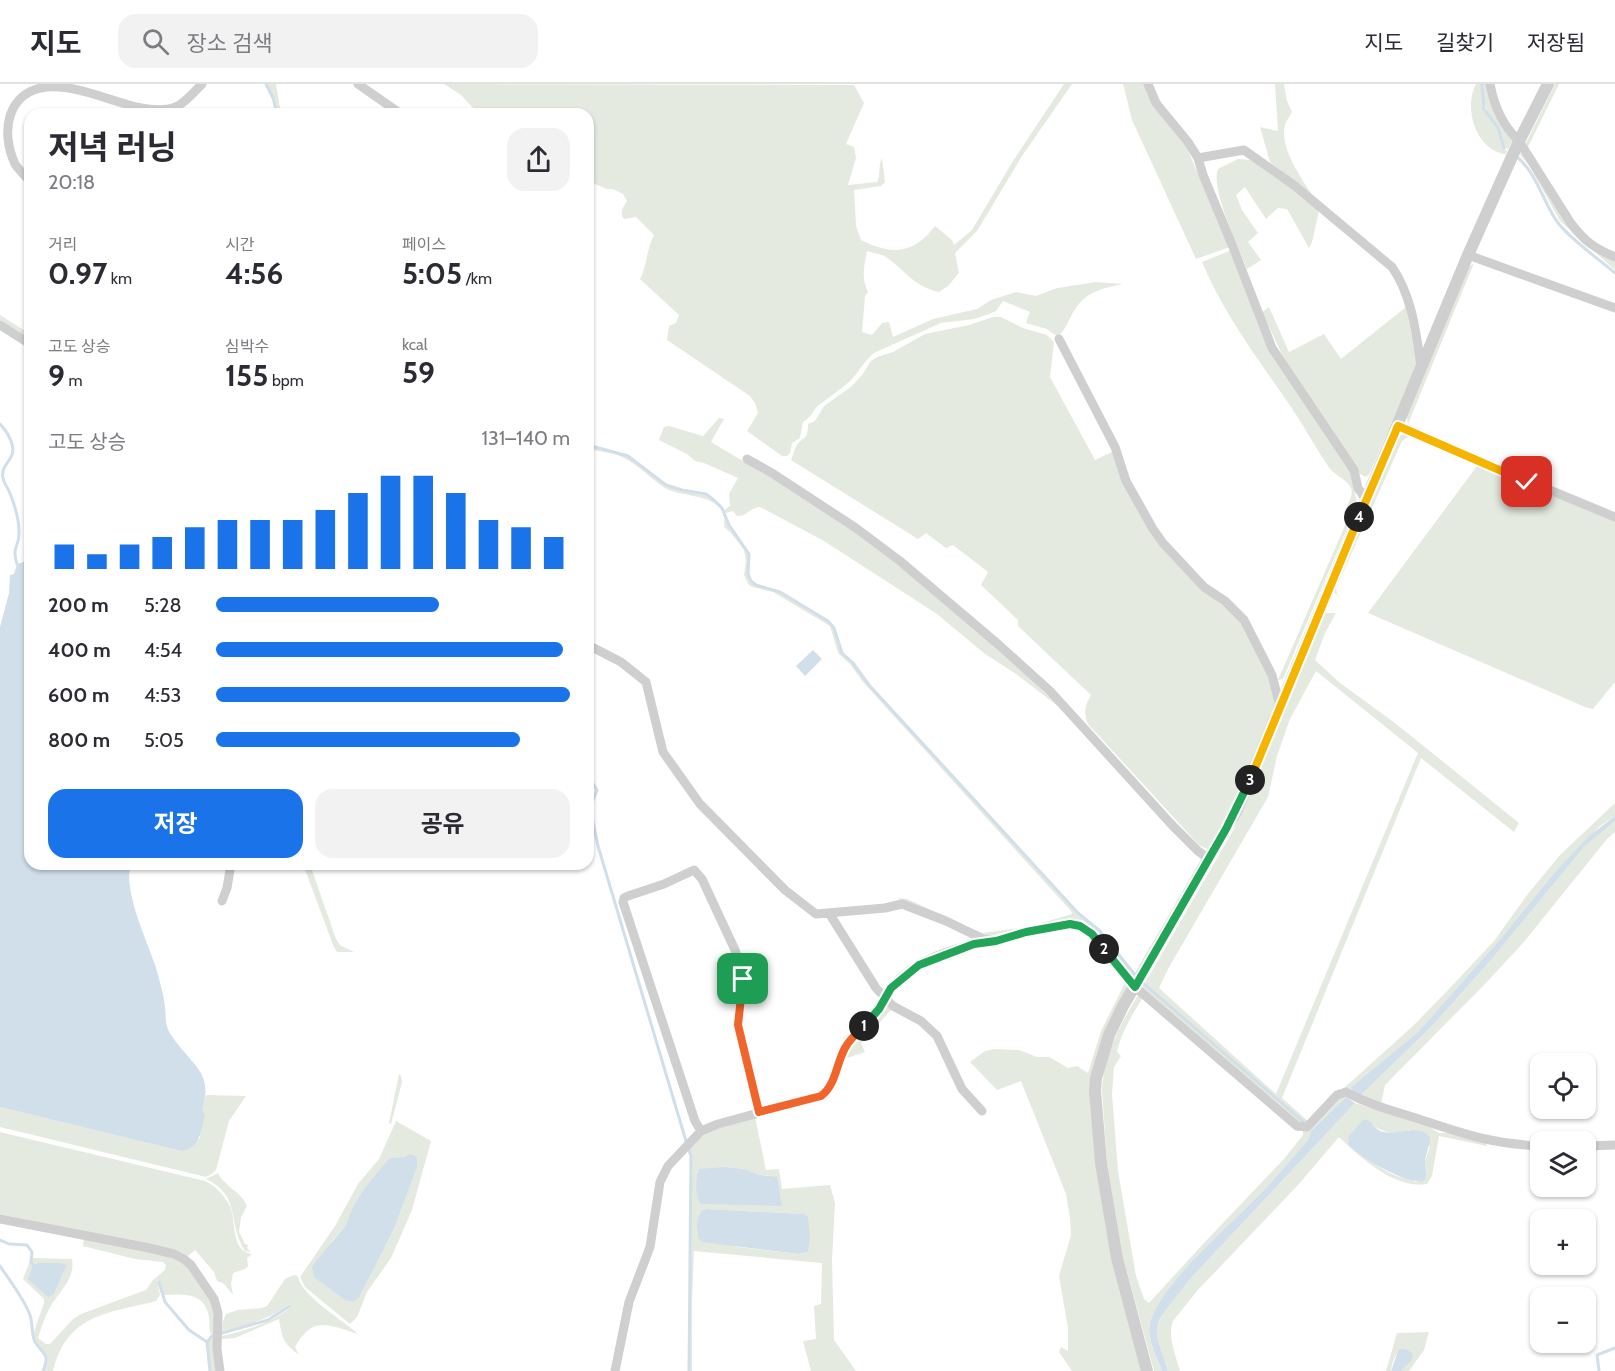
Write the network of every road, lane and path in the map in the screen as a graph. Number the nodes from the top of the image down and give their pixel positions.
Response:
1 (202, 84) edge
2 (358, 84) edge
3 (1148, 84) edge
4 (1490, 84) edge
5 (1548, 84) edge
6 (142, 108) edge
7 (174, 108) edge
8 (392, 108) edge
9 (1519, 141) junction
10 (1198, 158) junction
11 (24, 174) edge
12 (1468, 255) junction
13 (1615, 258) edge
14 (1615, 308) edge
15 (0, 325) edge
16 (1059, 339) dead end
17 (24, 340) edge
18 (1421, 370) junction
19 (1398, 426) junction
20 (747, 459) dead end
21 (1366, 500) junction
22 (1615, 517) edge
23 (594, 648) edge
24 (1280, 708) junction
25 (1209, 859) junction
26 (230, 870) edge
27 (222, 901) dead end
28 (830, 913) junction
29 (991, 940) junction
30 (1135, 987) junction
31 (885, 997) junction
32 (982, 1111) dead end
33 (759, 1112) junction
34 (700, 1131) junction
35 (1530, 1145) edge
36 (1615, 1145) edge
37 (1596, 1146) edge
38 (0, 1219) edge
39 (221, 1370) edge
40 (615, 1371) edge
41 (1147, 1371) edge

1 - 7 street
2 - 8 street
3 - 10 street
4 - 9 street
5 - 9 street
6 - 11 street
9 - 12 street
9 - 13 street
10 - 18 street
10 - 21 street
12 - 14 street
12 - 18 street
15 - 17 street
16 - 24 street
18 - 19 street
19 - 21 street
19 - 22 street
20 - 25 street
21 - 24 street
23 - 28 street
24 - 25 street
25 - 30 street
26 - 27 street
28 - 29 street
28 - 31 street
29 - 30 street
29 - 31 street
30 - 35 street
30 - 41 street
31 - 32 street
31 - 33 street
33 - 34 street
33 - 34 street
34 - 40 street
36 - 37 street
38 - 39 street

